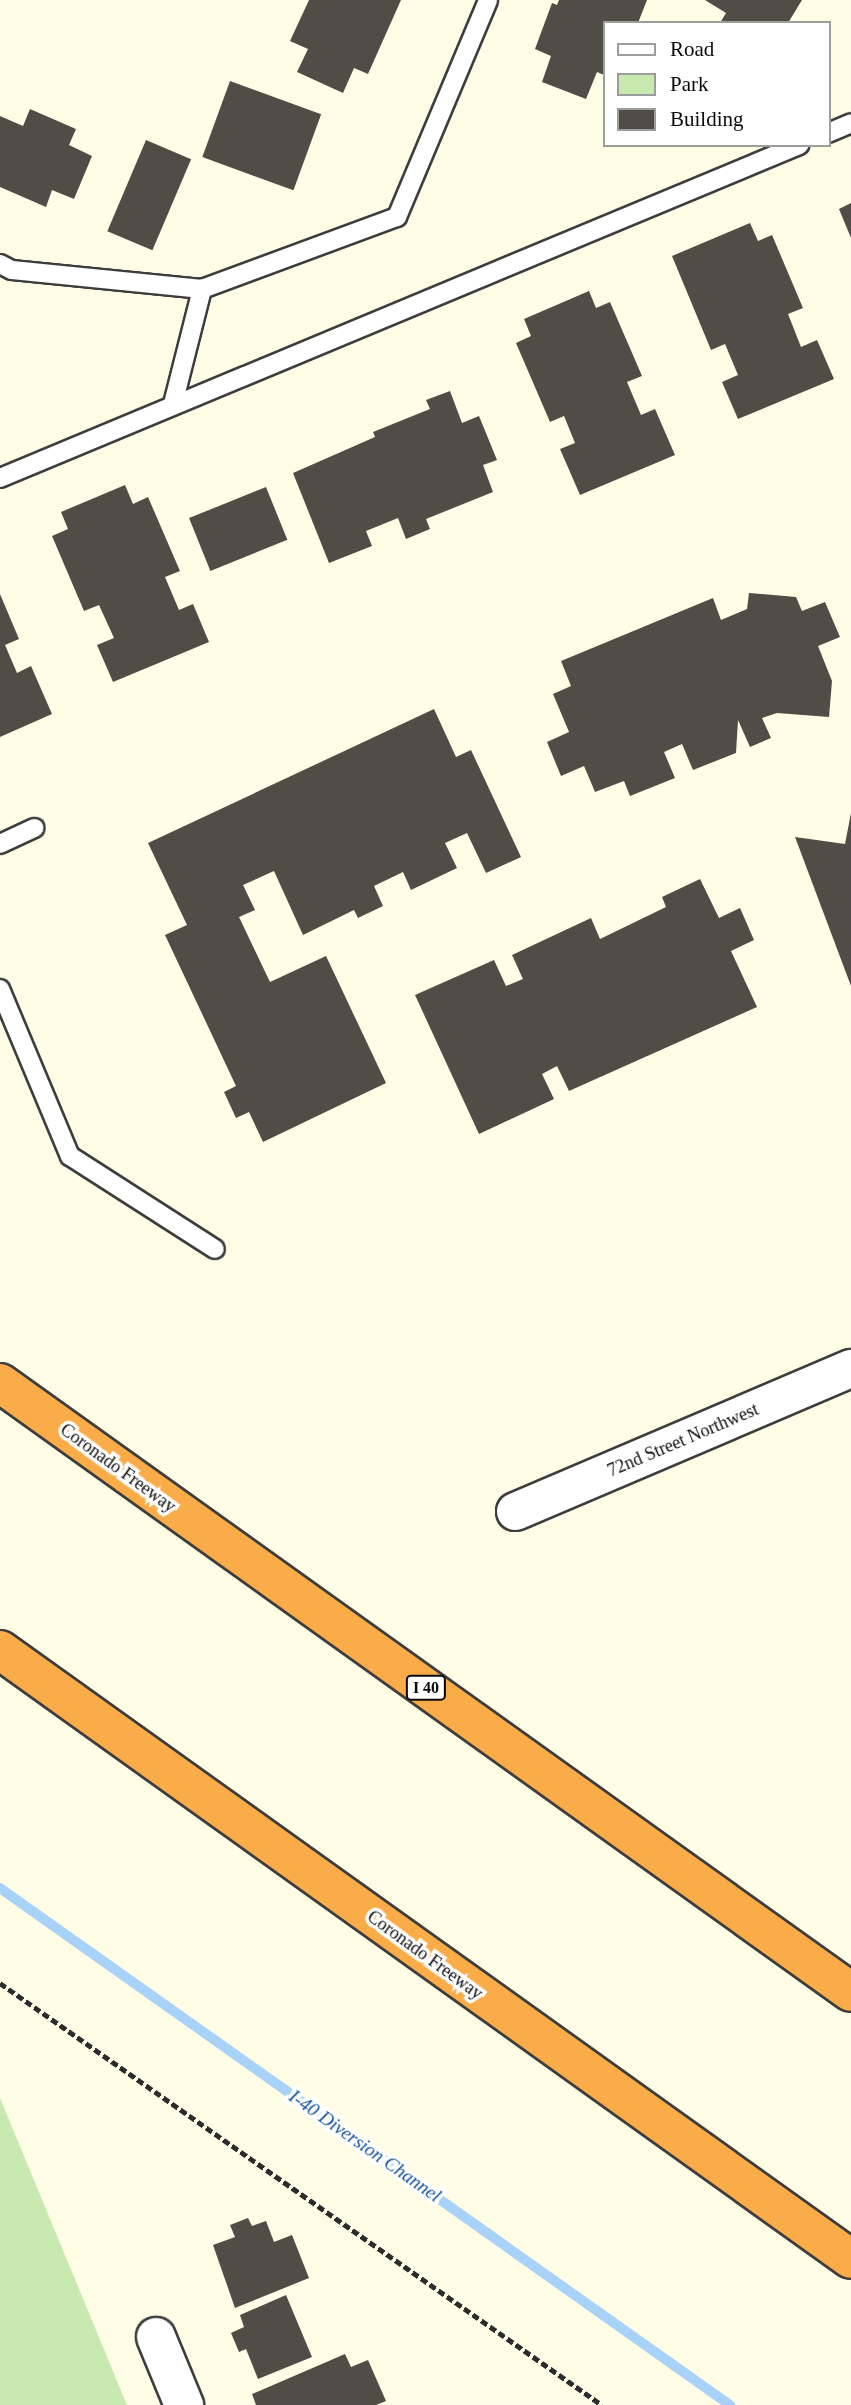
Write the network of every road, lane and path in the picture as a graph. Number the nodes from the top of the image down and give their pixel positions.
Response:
1 (488, 0) edge
2 (851, 123) edge
3 (830, 132) edge
4 (794, 147) edge
5 (0, 264) edge
6 (202, 289) junction
7 (173, 404) junction
8 (0, 478) edge
9 (35, 828) dead end
10 (0, 844) edge
11 (0, 989) edge
12 (215, 1249) dead end
13 (851, 1368) edge
14 (0, 1383) edge
15 (515, 1511) dead end
16 (0, 1650) edge
17 (0, 1983) edge
18 (851, 1992) edge
19 (851, 2259) edge
20 (156, 2337) dead end
21 (184, 2405) edge
22 (602, 2405) edge

1 - 6 lane
2 - 3 lane
4 - 7 lane
5 - 6 lane
6 - 7 lane
7 - 8 lane
9 - 10 lane
11 - 12 lane
13 - 15 street, 72nd Street Northwest
14 - 18 highway, Coronado Freeway / I 40
16 - 19 highway, Coronado Freeway
17 - 22 path
20 - 21 street

